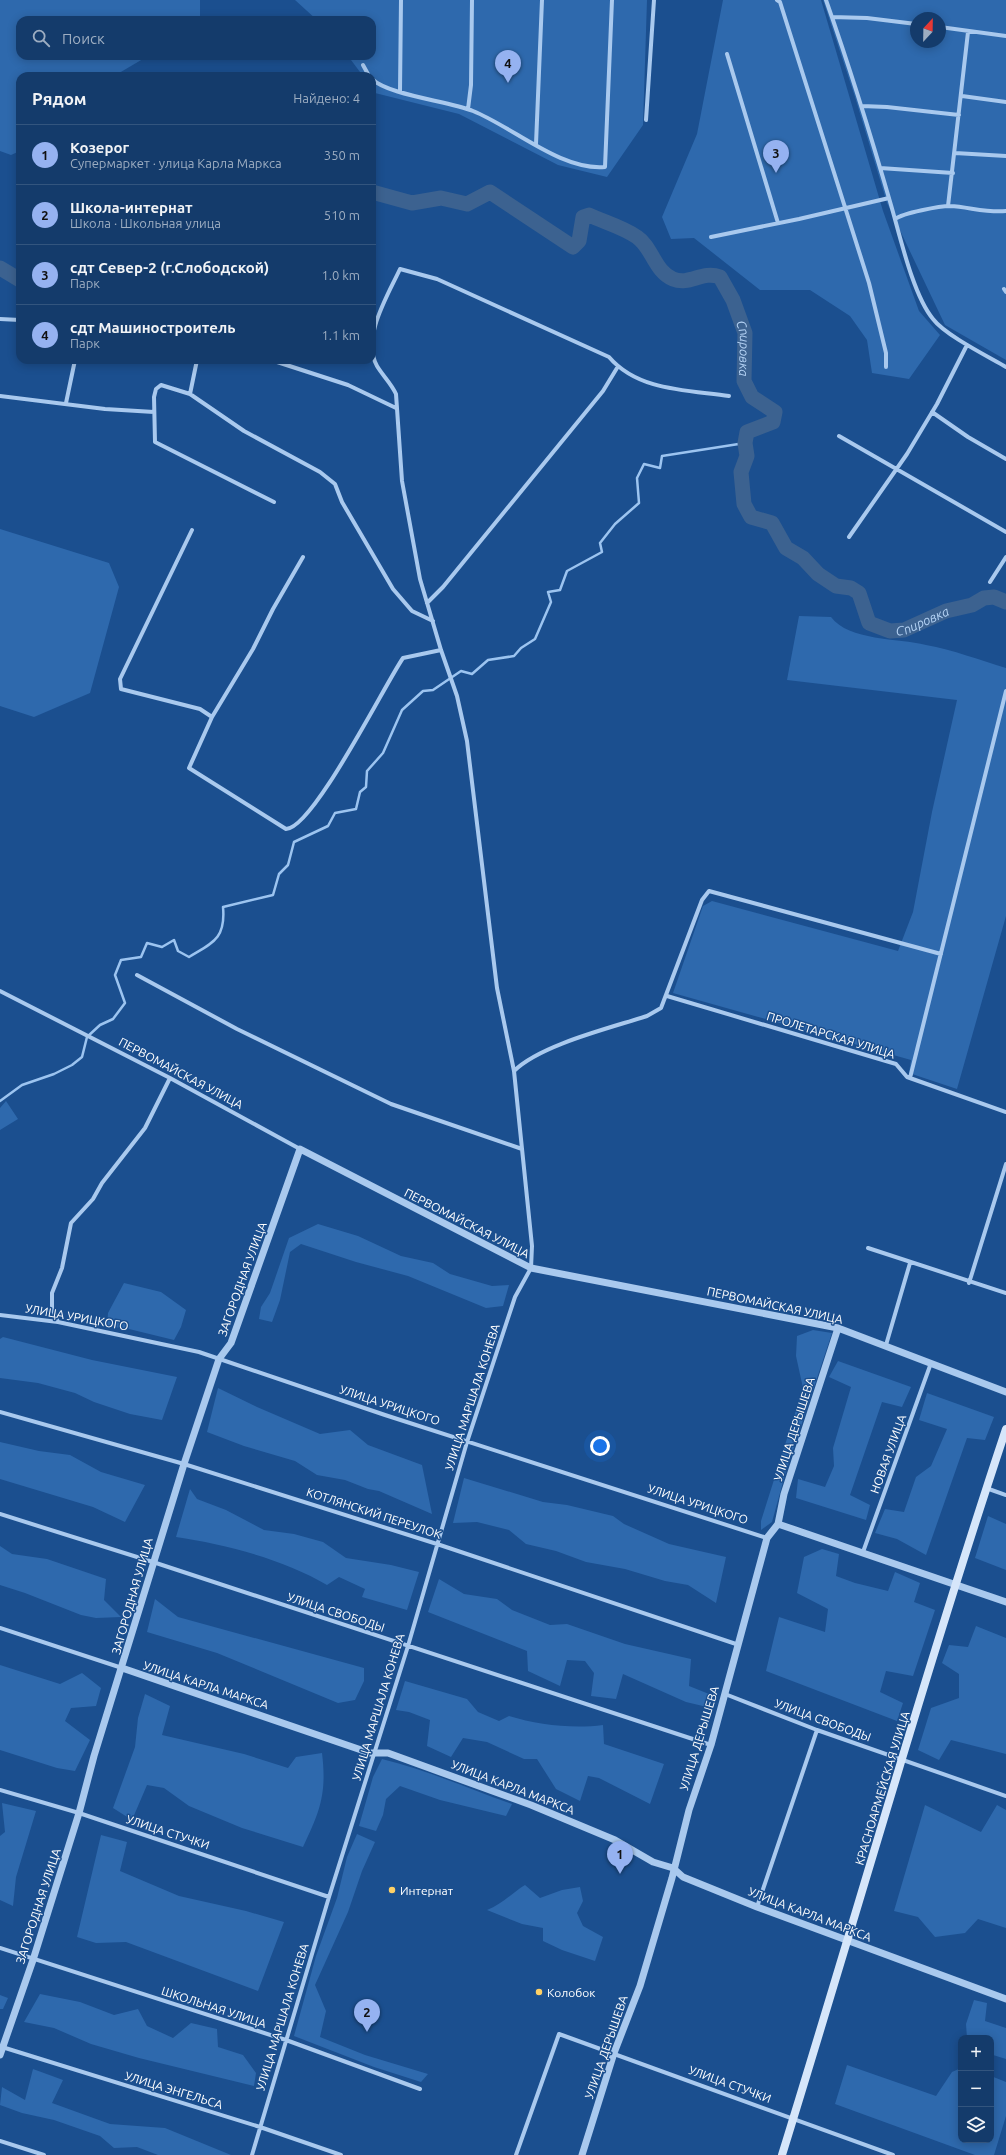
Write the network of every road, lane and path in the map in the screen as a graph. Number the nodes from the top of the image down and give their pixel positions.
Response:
1 (401, 0) edge
2 (472, 0) edge
3 (542, 0) edge
4 (612, 0) edge
5 (654, 0) edge
6 (777, 0) edge
7 (826, 0) edge
8 (832, 17) junction
9 (910, 23) edge
10 (946, 28) edge
11 (968, 32) junction
12 (1006, 36) edge
13 (727, 54) dead end
14 (363, 65) dead end
15 (367, 72) edge
16 (376, 81) edge
17 (400, 91) junction
18 (962, 96) junction
19 (1006, 102) edge
20 (862, 106) junction
21 (468, 109) junction
22 (960, 115) junction
23 (646, 120) dead end
24 (536, 144) junction
25 (955, 152) junction
26 (1006, 156) edge
27 (880, 168) junction
28 (953, 173) junction
29 (889, 198) junction
30 (948, 206) junction
31 (845, 208) junction
32 (1006, 212) edge
33 (895, 219) junction
34 (778, 223) junction
35 (711, 237) dead end
36 (376, 316) edge
37 (0, 319) edge
38 (16, 320) edge
39 (967, 345) junction
40 (376, 362) edge
41 (74, 364) edge
42 (195, 364) edge
43 (283, 364) edge
44 (886, 367) dead end
45 (1006, 367) edge
46 (617, 368) junction
47 (190, 394) junction
48 (0, 396) edge
49 (729, 396) dead end
50 (66, 403) junction
51 (396, 408) junction
52 (154, 412) junction
53 (932, 412) junction
54 (838, 436) dead end
55 (1006, 459) edge
56 (896, 469) junction
57 (274, 502) dead end
58 (192, 530) dead end
59 (1006, 532) edge
60 (849, 536) dead end
61 (303, 557) dead end
62 (1006, 557) edge
63 (990, 582) dead end
64 (427, 603) junction
65 (433, 621) junction
66 (441, 650) junction
67 (1006, 691) edge
68 (212, 717) junction
69 (941, 954) junction
70 (137, 975) dead end
71 (0, 991) edge
72 (667, 996) junction
73 (514, 1071) junction
74 (170, 1078) junction
75 (910, 1078) junction
76 (1006, 1112) edge
77 (300, 1149) junction
78 (522, 1149) junction
79 (1006, 1164) edge
80 (868, 1248) dead end
81 (910, 1263) junction
82 (531, 1268) junction
83 (969, 1282) junction
84 (1006, 1293) edge
85 (0, 1315) edge
86 (58, 1322) junction
87 (838, 1328) junction
88 (886, 1345) junction
89 (219, 1359) junction
90 (931, 1363) junction
91 (1006, 1392) edge
92 (0, 1412) edge
93 (1006, 1429) edge
94 (467, 1442) junction
95 (184, 1464) junction
96 (986, 1488) junction
97 (1006, 1495) edge
98 (0, 1514) edge
99 (778, 1524) junction
100 (767, 1538) junction
101 (437, 1544) junction
102 (863, 1552) junction
103 (153, 1562) junction
104 (957, 1584) junction
105 (1006, 1602) edge
106 (0, 1628) edge
107 (740, 1645) junction
108 (408, 1646) junction
109 (122, 1668) junction
110 (724, 1694) junction
111 (817, 1730) junction
112 (711, 1745) junction
113 (375, 1753) junction
114 (902, 1759) junction
115 (0, 1790) edge
116 (1006, 1796) edge
117 (79, 1813) junction
118 (673, 1868) junction
119 (328, 1897) junction
120 (757, 1907) junction
121 (849, 1941) junction
122 (0, 1948) edge
123 (33, 1960) junction
124 (1006, 1999) edge
125 (286, 2040) junction
126 (2, 2047) edge
127 (614, 2053) junction
128 (0, 2055) edge
129 (420, 2089) dead end
130 (794, 2118) junction
131 (260, 2127) junction
132 (0, 2140) edge
133 (44, 2155) edge
134 (252, 2155) edge
135 (341, 2155) edge
136 (516, 2155) edge
137 (582, 2155) edge
138 (782, 2155) edge
139 (893, 2155) edge

1 - 17 street
2 - 21 street
3 - 24 street
4 - 24 street
5 - 23 street
6 - 31 street
7 - 8 street
8 - 9 street
8 - 20 street
10 - 11 street
11 - 12 street
11 - 18 street
13 - 34 street
14 - 15 street
16 - 17 street
17 - 21 street
18 - 19 street
18 - 22 street
20 - 22 street
20 - 27 street
21 - 24 street
22 - 25 street
25 - 26 street
25 - 28 street
27 - 28 street
27 - 29 street
28 - 30 street
29 - 31 street
29 - 33 street
30 - 32 street
30 - 33 street
31 - 34 street
31 - 44 street
33 - 39 street
34 - 35 street
36 - 46 street
37 - 38 street
39 - 45 street
39 - 53 street
40 - 51 street
41 - 50 street
42 - 47 street
43 - 51 street
46 - 49 street
46 - 64 street
47 - 52 street
47 - 65 street
48 - 50 street
50 - 52 street
51 - 64 street
52 - 57 street
53 - 55 street
53 - 56 street
54 - 56 street
56 - 59 street
56 - 60 street
58 - 68 street
61 - 68 street
62 - 63 street
64 - 65 street
65 - 66 street
66 - 68 street
66 - 73 street
67 - 69 street
69 - 72 street
69 - 75 street
70 - 78 street
71 - 74 street, ПЕРВОМАЙСКАЯ УЛИЦА
72 - 73 street
72 - 75 street, ПРОЛЕТАРСКАЯ УЛИЦА
73 - 78 street
74 - 77 street, ПЕРВОМАЙСКАЯ УЛИЦА
74 - 86 street
75 - 76 street, ПРОЛЕТАРСКАЯ УЛИЦА
77 - 82 street, ПЕРВОМАЙСКАЯ УЛИЦА
77 - 89 street, ЗАГОРОДНАЯ УЛИЦА
78 - 82 street
79 - 83 street
80 - 81 street
81 - 83 street
81 - 88 street
82 - 87 street, ПЕРВОМАЙСКАЯ УЛИЦА
82 - 94 street, УЛИЦА МАРШАЛА КОНЕВА
83 - 84 street
85 - 86 street, УЛИЦА УРИЦКОГО
86 - 89 street, УЛИЦА УРИЦКОГО
87 - 88 street, ПЕРВОМАЙСКАЯ УЛИЦА
87 - 99 street, УЛИЦА ДЕРЫШЕВА
88 - 90 street, ПЕРВОМАЙСКАЯ УЛИЦА
89 - 94 street, УЛИЦА УРИЦКОГО
89 - 95 street, ЗАГОРОДНАЯ УЛИЦА
90 - 91 street, ПЕРВОМАЙСКАЯ УЛИЦА
90 - 102 street, НОВАЯ УЛИЦА
92 - 95 street, КОТЛЯНСКИЙ ПЕРЕУЛОК
93 - 96 main road, КРАСНОАРМЕЙСКАЯ УЛИЦА
94 - 100 street, УЛИЦА УРИЦКОГО
94 - 101 street, УЛИЦА МАРШАЛА КОНЕВА
95 - 101 street, КОТЛЯНСКИЙ ПЕРЕУЛОК
95 - 103 street, ЗАГОРОДНАЯ УЛИЦА
96 - 97 street
96 - 104 main road, КРАСНОАРМЕЙСКАЯ УЛИЦА
98 - 103 street, УЛИЦА СВОБОДЫ
99 - 100 street, УЛИЦА ДЕРЫШЕВА
99 - 102 street
100 - 107 street, УЛИЦА ДЕРЫШЕВА
101 - 107 street, КОТЛЯНСКИЙ ПЕРЕУЛОК
101 - 108 street, УЛИЦА МАРШАЛА КОНЕВА
102 - 104 street
103 - 108 street, УЛИЦА СВОБОДЫ
103 - 109 street, ЗАГОРОДНАЯ УЛИЦА
104 - 105 street
104 - 114 main road, КРАСНОАРМЕЙСКАЯ УЛИЦА
106 - 109 street, УЛИЦА КАРЛА МАРКСА
107 - 110 street, УЛИЦА ДЕРЫШЕВА
108 - 112 street, УЛИЦА СВОБОДЫ
108 - 113 street, УЛИЦА МАРШАЛА КОНЕВА
109 - 113 street, УЛИЦА КАРЛА МАРКСА
109 - 117 street, ЗАГОРОДНАЯ УЛИЦА
110 - 111 street, УЛИЦА СВОБОДЫ
110 - 112 street, УЛИЦА ДЕРЫШЕВА
111 - 114 street, УЛИЦА СВОБОДЫ
111 - 120 street
112 - 118 street, УЛИЦА ДЕРЫШЕВА
113 - 118 street, УЛИЦА КАРЛА МАРКСА
113 - 119 street, УЛИЦА МАРШАЛА КОНЕВА
114 - 116 street, УЛИЦА СВОБОДЫ
114 - 121 main road, КРАСНОАРМЕЙСКАЯ УЛИЦА
115 - 117 street, УЛИЦА СТУЧКИ
117 - 119 street, УЛИЦА СТУЧКИ
117 - 123 street, ЗАГОРОДНАЯ УЛИЦА
118 - 120 street, УЛИЦА КАРЛА МАРКСА
118 - 127 street, УЛИЦА ДЕРЫШЕВА
119 - 125 street, УЛИЦА МАРШАЛА КОНЕВА
120 - 121 street, УЛИЦА КАРЛА МАРКСА
121 - 124 street, УЛИЦА КАРЛА МАРКСА
121 - 130 main road, КРАСНОАРМЕЙСКАЯ УЛИЦА
122 - 123 street, ШКОЛЬНАЯ УЛИЦА
123 - 125 street, ШКОЛЬНАЯ УЛИЦА
123 - 126 street, ЗАГОРОДНАЯ УЛИЦА
125 - 129 street, ШКОЛЬНАЯ УЛИЦА
125 - 131 street, УЛИЦА МАРШАЛА КОНЕВА
126 - 128 street, ЗАГОРОДНАЯ УЛИЦА
126 - 131 street, УЛИЦА ЭНГЕЛЬСА
127 - 130 street, УЛИЦА СТУЧКИ
127 - 136 street, УЛИЦА СТУЧКИ
127 - 137 street, УЛИЦА ДЕРЫШЕВА
130 - 138 main road, КРАСНОАРМЕЙСКАЯ УЛИЦА
130 - 139 street, УЛИЦА СТУЧКИ
131 - 134 street, УЛИЦА МАРШАЛА КОНЕВА
131 - 135 street, УЛИЦА ЭНГЕЛЬСА
132 - 133 street

